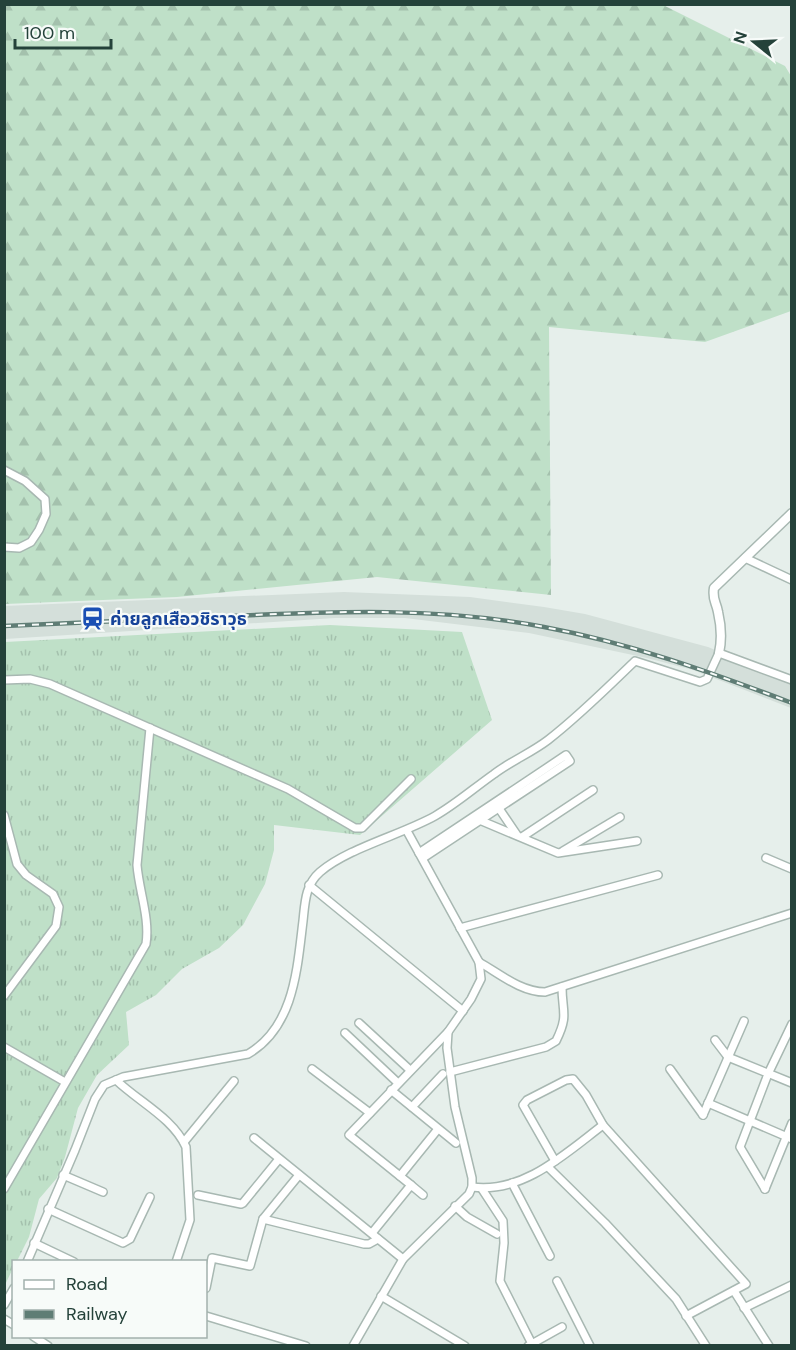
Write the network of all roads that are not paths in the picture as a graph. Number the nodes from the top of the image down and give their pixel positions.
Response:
1 (4, 470) edge
2 (792, 513) edge
3 (4, 547) edge
4 (746, 558) junction
5 (792, 580) edge
6 (719, 653) junction
7 (4, 680) edge
8 (792, 680) edge
9 (150, 728) junction
10 (411, 779) dead end
11 (536, 779) dead end
12 (593, 790) dead end
13 (497, 805) junction
14 (4, 815) edge
15 (620, 817) dead end
16 (477, 818) junction
17 (407, 831) junction
18 (520, 836) junction
19 (637, 841) dead end
20 (558, 854) junction
21 (421, 856) junction
22 (766, 858) dead end
23 (792, 869) edge
24 (658, 875) dead end
25 (309, 885) junction
26 (791, 912) edge
27 (460, 928) junction
28 (479, 962) junction
29 (562, 987) junction
30 (4, 996) edge
31 (463, 1011) junction
32 (744, 1022) dead end
33 (358, 1023) dead end
34 (792, 1024) edge
35 (448, 1032) junction
36 (345, 1033) dead end
37 (715, 1040) dead end
38 (4, 1047) edge
39 (728, 1057) junction
40 (312, 1069) dead end
41 (670, 1069) dead end
42 (410, 1070) junction
43 (446, 1073) junction
44 (768, 1074) junction
45 (116, 1080) junction
46 (234, 1081) dead end
47 (65, 1082) junction
48 (398, 1083) junction
49 (792, 1083) edge
50 (391, 1090) junction
51 (708, 1104) junction
52 (412, 1107) junction
53 (370, 1113) junction
54 (750, 1121) junction
55 (792, 1123) edge
56 (603, 1125) junction
57 (438, 1129) junction
58 (789, 1137) edge
59 (254, 1138) dead end
60 (184, 1142) junction
61 (456, 1143) dead end
62 (279, 1159) junction
63 (555, 1161) junction
64 (548, 1167) junction
65 (63, 1175) junction
66 (299, 1175) junction
67 (400, 1176) junction
68 (512, 1183) junction
69 (411, 1185) junction
70 (472, 1187) junction
71 (4, 1189) edge
72 (482, 1189) junction
73 (103, 1192) dead end
74 (198, 1195) dead end
75 (423, 1196) dead end
76 (150, 1197) dead end
77 (455, 1206) junction
78 (48, 1209) junction
79 (263, 1219) junction
80 (372, 1233) junction
81 (497, 1234) dead end
82 (378, 1239) junction
83 (34, 1244) junction
84 (550, 1256) dead end
85 (403, 1259) junction
86 (28, 1260) edge
87 (70, 1260) edge
88 (177, 1260) edge
89 (557, 1281) dead end
90 (207, 1283) edge
91 (792, 1285) edge
92 (12, 1291) edge
93 (734, 1291) junction
94 (381, 1296) junction
95 (4, 1305) edge
96 (744, 1308) junction
97 (207, 1316) edge
98 (686, 1316) junction
99 (562, 1327) dead end
100 (531, 1345) edge
101 (306, 1346) edge
102 (353, 1346) edge
103 (465, 1346) edge
104 (590, 1346) edge
105 (706, 1346) edge
106 (769, 1346) edge

1 - 3 street
2 - 4 street
4 - 5 street
4 - 6 street
6 - 8 street
6 - 17 street
7 - 9 street
9 - 10 street
9 - 47 street
11 - 13 street
12 - 18 street
13 - 16 street
13 - 18 street
14 - 30 street
15 - 20 street
16 - 18 street
16 - 21 street
17 - 21 street
17 - 25 street
18 - 20 street
19 - 20 street
21 - 27 street
22 - 23 street
24 - 27 street
25 - 31 street
25 - 45 street
26 - 29 street
27 - 28 street
28 - 29 street
28 - 31 street
29 - 43 street
31 - 35 street
32 - 39 street
33 - 42 street
34 - 44 street
35 - 42 street
35 - 43 street
36 - 48 street
37 - 39 street
38 - 47 street
39 - 44 street
39 - 51 street
40 - 53 street
41 - 51 street
42 - 48 street
43 - 52 street
43 - 70 street
44 - 49 street
44 - 54 street
45 - 60 street
45 - 65 street
46 - 60 street
47 - 71 street
48 - 50 street
50 - 52 street
50 - 53 street
51 - 54 street
52 - 57 street
53 - 67 street
54 - 58 street
54 - 58 street
55 - 58 street
56 - 63 street
56 - 63 street
56 - 93 street
57 - 61 street
57 - 67 street
59 - 62 street
60 - 88 street
62 - 66 street
62 - 74 street
63 - 64 street
64 - 68 street
64 - 98 street
65 - 73 street
65 - 78 street
66 - 79 street
66 - 80 street
67 - 69 street
68 - 72 street
68 - 84 street
69 - 75 street
69 - 80 street
70 - 72 street
70 - 77 street
72 - 100 street
76 - 78 street
77 - 81 street
77 - 85 street
78 - 83 street
79 - 82 street
79 - 90 street
80 - 82 street
82 - 85 street
83 - 86 street
83 - 87 street
85 - 94 street
89 - 104 street
91 - 96 street
92 - 95 street
93 - 96 street
93 - 98 street
94 - 102 street
94 - 103 street
96 - 106 street
97 - 101 street
98 - 105 street
99 - 100 street

